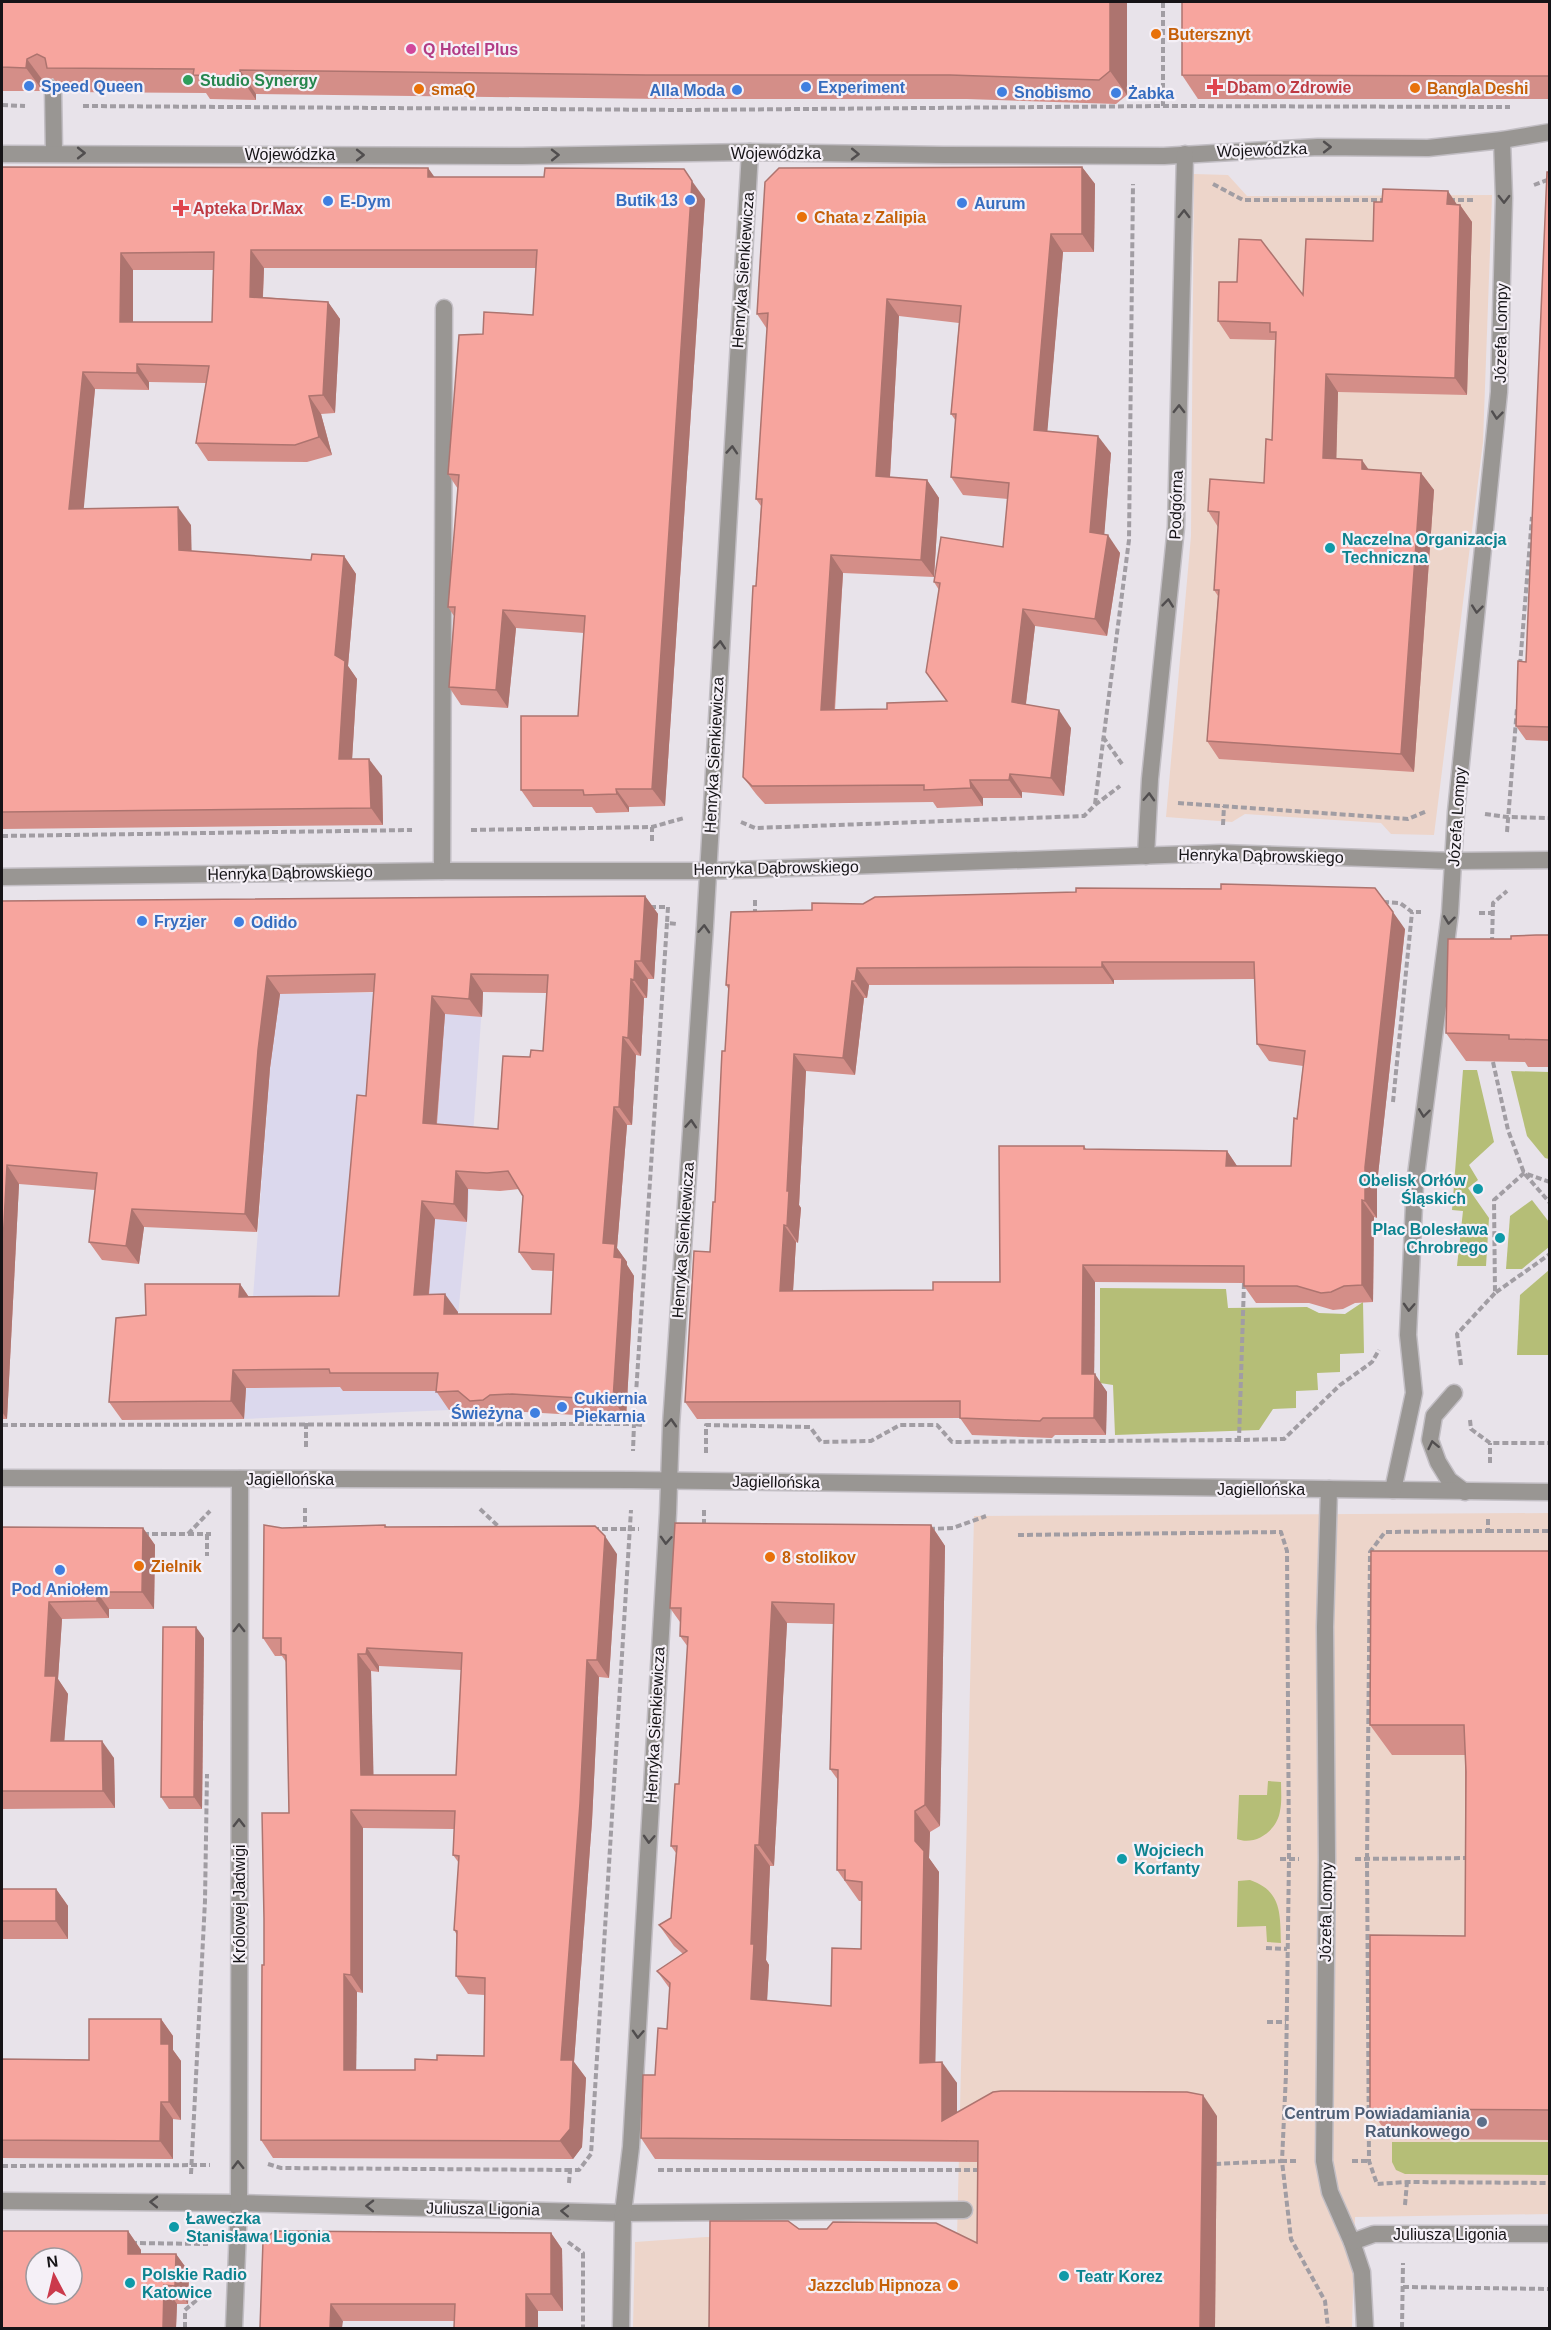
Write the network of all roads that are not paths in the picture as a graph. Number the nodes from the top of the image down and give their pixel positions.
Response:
1 (53, 88) edge
2 (1550, 132) edge
3 (1502, 141) junction
4 (750, 152) junction
5 (54, 153) junction
6 (2, 154) edge
7 (1185, 154) junction
8 (444, 308) dead end
9 (1146, 856) junction
10 (1550, 860) edge
11 (1454, 861) junction
12 (442, 871) junction
13 (707, 871) junction
14 (2, 877) edge
15 (1454, 1393) dead end
16 (2, 1478) edge
17 (240, 1479) junction
18 (669, 1481) junction
19 (1329, 1489) junction
20 (1393, 1490) junction
21 (1465, 1492) junction
22 (1550, 1492) edge
23 (2, 2201) edge
24 (239, 2203) junction
25 (964, 2210) dead end
26 (623, 2213) junction
27 (1550, 2234) edge
28 (1352, 2242) junction
29 (234, 2328) edge
30 (621, 2328) edge
31 (1365, 2328) edge

1 - 5 street
2 - 3 street, Wojewódzka
7 -> 3 street, Wojewódzka
3 -> 11 street, Józefa Lompy
5 -> 4 street, Wojewódzka
4 -> 7 street, Wojewódzka
13 -> 4 street, Henryka Sienkiewicza
5 - 6 street, Wojewódzka
9 -> 7 street, Podgórna
8 - 12 street
9 - 11 street, Henryka Dąbrowskiego
9 - 13 street, Henryka Dąbrowskiego
10 - 11 street, Henryka Dąbrowskiego
11 -> 20 street, Józefa Lompy
12 - 13 street, Henryka Dąbrowskiego
12 - 14 street, Henryka Dąbrowskiego
18 -> 13 street, Henryka Sienkiewicza
21 -> 15 street
16 - 17 street, Jagiellońska
17 - 18 street, Jagiellońska
24 -> 17 street, Królowej Jadwigi
18 - 19 street, Jagiellońska
18 -> 26 street, Henryka Sienkiewicza
19 - 20 street, Jagiellońska
19 - 28 street, Józefa Lompy
20 - 21 street, Jagiellońska
21 - 22 street, Jagiellońska
24 -> 23 street, Juliusza Ligonia
26 -> 24 street, Juliusza Ligonia
24 - 29 street, Królowej Jadwigi
25 - 26 street, Juliusza Ligonia
26 - 30 street, Henryka Sienkiewicza
27 - 28 street, Juliusza Ligonia
28 - 31 street, Józefa Lompy

